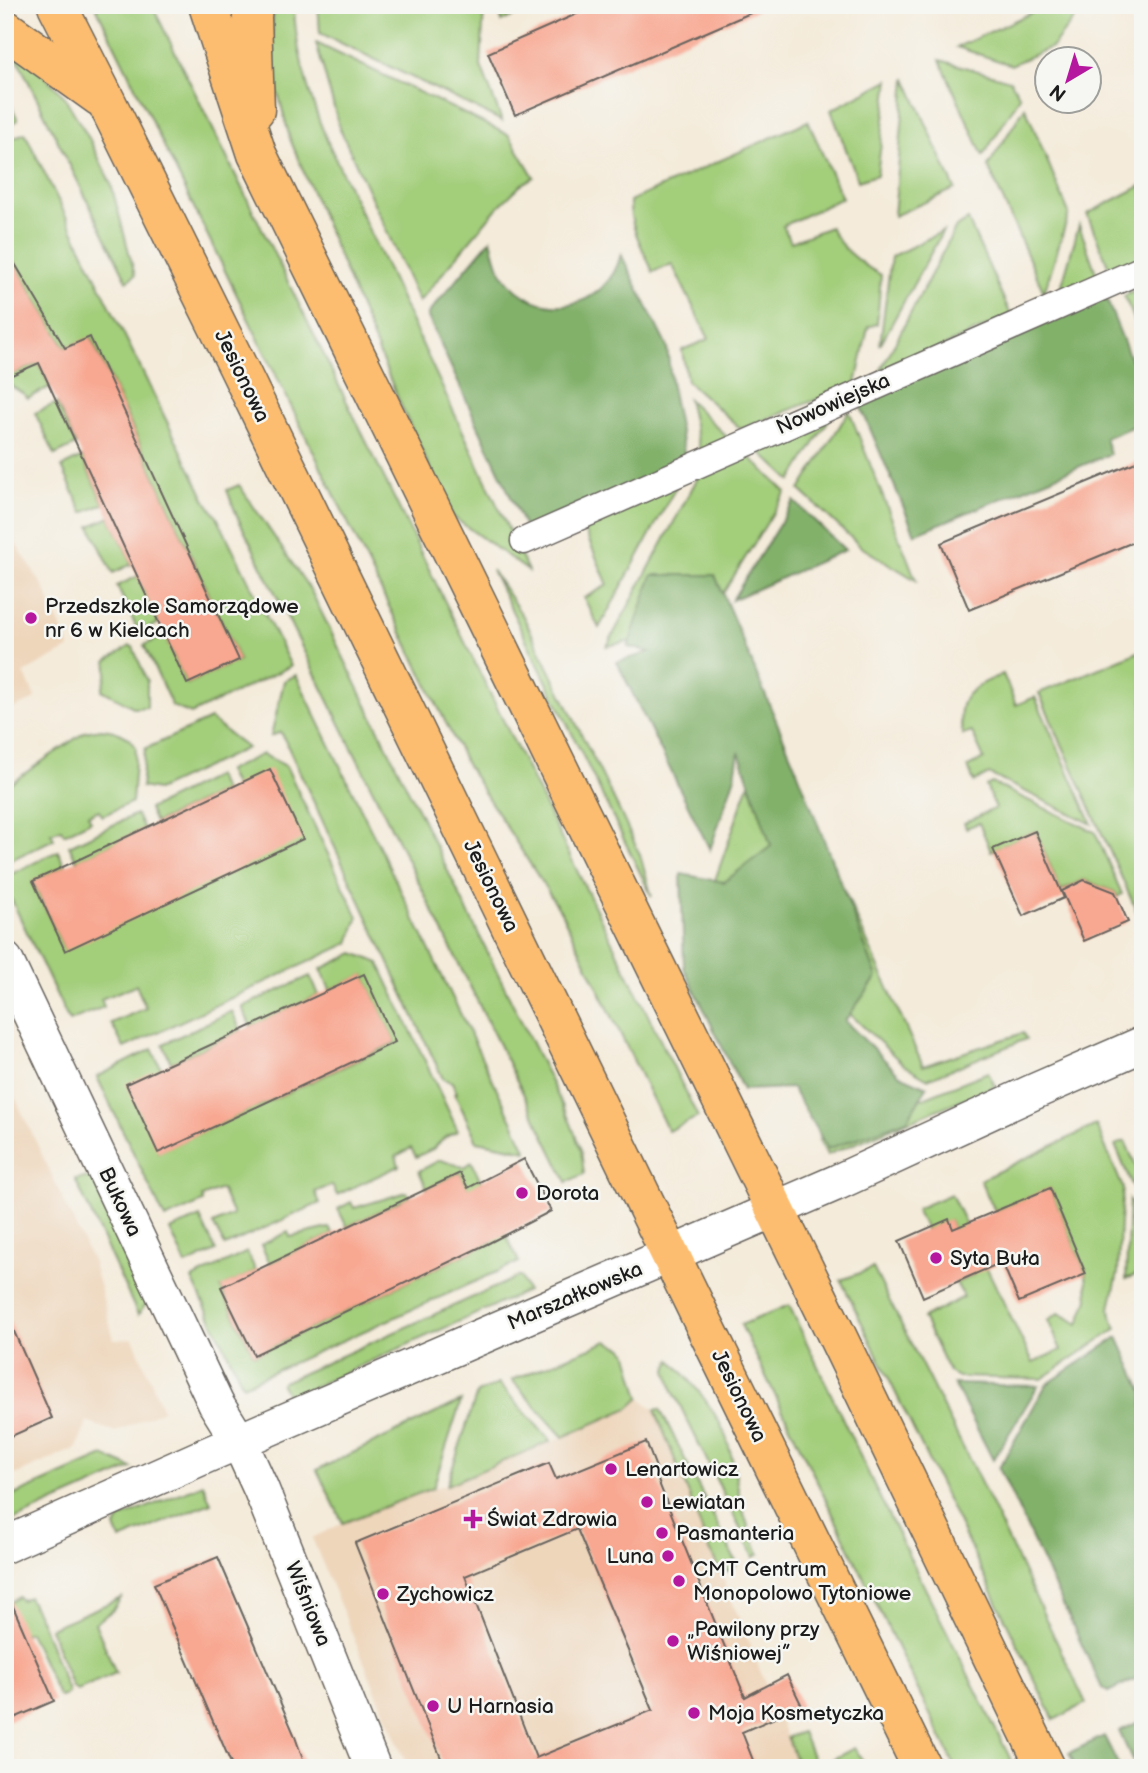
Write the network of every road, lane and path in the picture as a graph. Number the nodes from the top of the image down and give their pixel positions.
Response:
1 (57, 5) edge
2 (208, 5) edge
3 (253, 5) edge
4 (5, 29) edge
5 (107, 103) junction
6 (257, 154) junction
7 (1143, 269) edge
8 (524, 541) dead end
9 (5, 960) edge
10 (1143, 1044) edge
11 (775, 1209) junction
12 (670, 1255) junction
13 (239, 1441) junction
14 (5, 1545) edge
15 (373, 1768) edge
16 (922, 1768) edge
17 (1046, 1768) edge

1 - 5 main road, Jesionowa
2 - 6 main road
3 - 6 main road
4 - 5 main road
5 - 12 main road, Jesionowa
6 - 11 main road
7 - 8 street, Nowowiejska
9 - 13 street, Bukowa
10 - 11 street, Marszałkowska
11 - 12 street, Marszałkowska
11 - 17 main road
12 - 13 street, Marszałkowska
12 - 16 main road, Jesionowa
13 - 14 street, Marszałkowska
13 - 15 street, Wiśniowa

